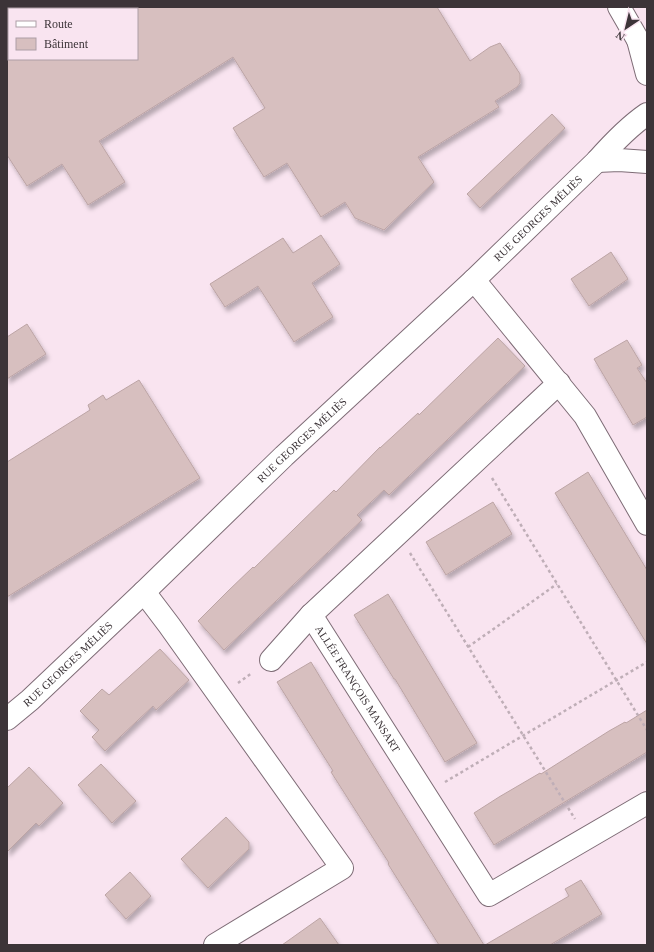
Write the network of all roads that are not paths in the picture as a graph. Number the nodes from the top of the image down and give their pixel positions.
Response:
1 (619, 7) edge
2 (643, 44) edge
3 (647, 74) edge
4 (647, 114) edge
5 (597, 161) junction
6 (647, 162) edge
7 (474, 280) junction
8 (559, 383) junction
9 (647, 524) edge
10 (144, 592) junction
11 (311, 615) junction
12 (271, 660) road end
13 (7, 719) edge
14 (647, 803) edge
15 (215, 945) edge

1 - 2 street
2 - 3 street
4 - 5 street, RUE GEORGES MÉLIÈS
5 - 6 street
5 - 7 street, RUE GEORGES MÉLIÈS
7 - 8 street
7 - 10 street, RUE GEORGES MÉLIÈS
8 - 9 street
8 - 11 street, ALLÉE FRANÇOIS MANSART
10 - 13 street, RUE GEORGES MÉLIÈS
10 - 15 street
11 - 12 street
11 - 14 street, ALLÉE FRANÇOIS MANSART

